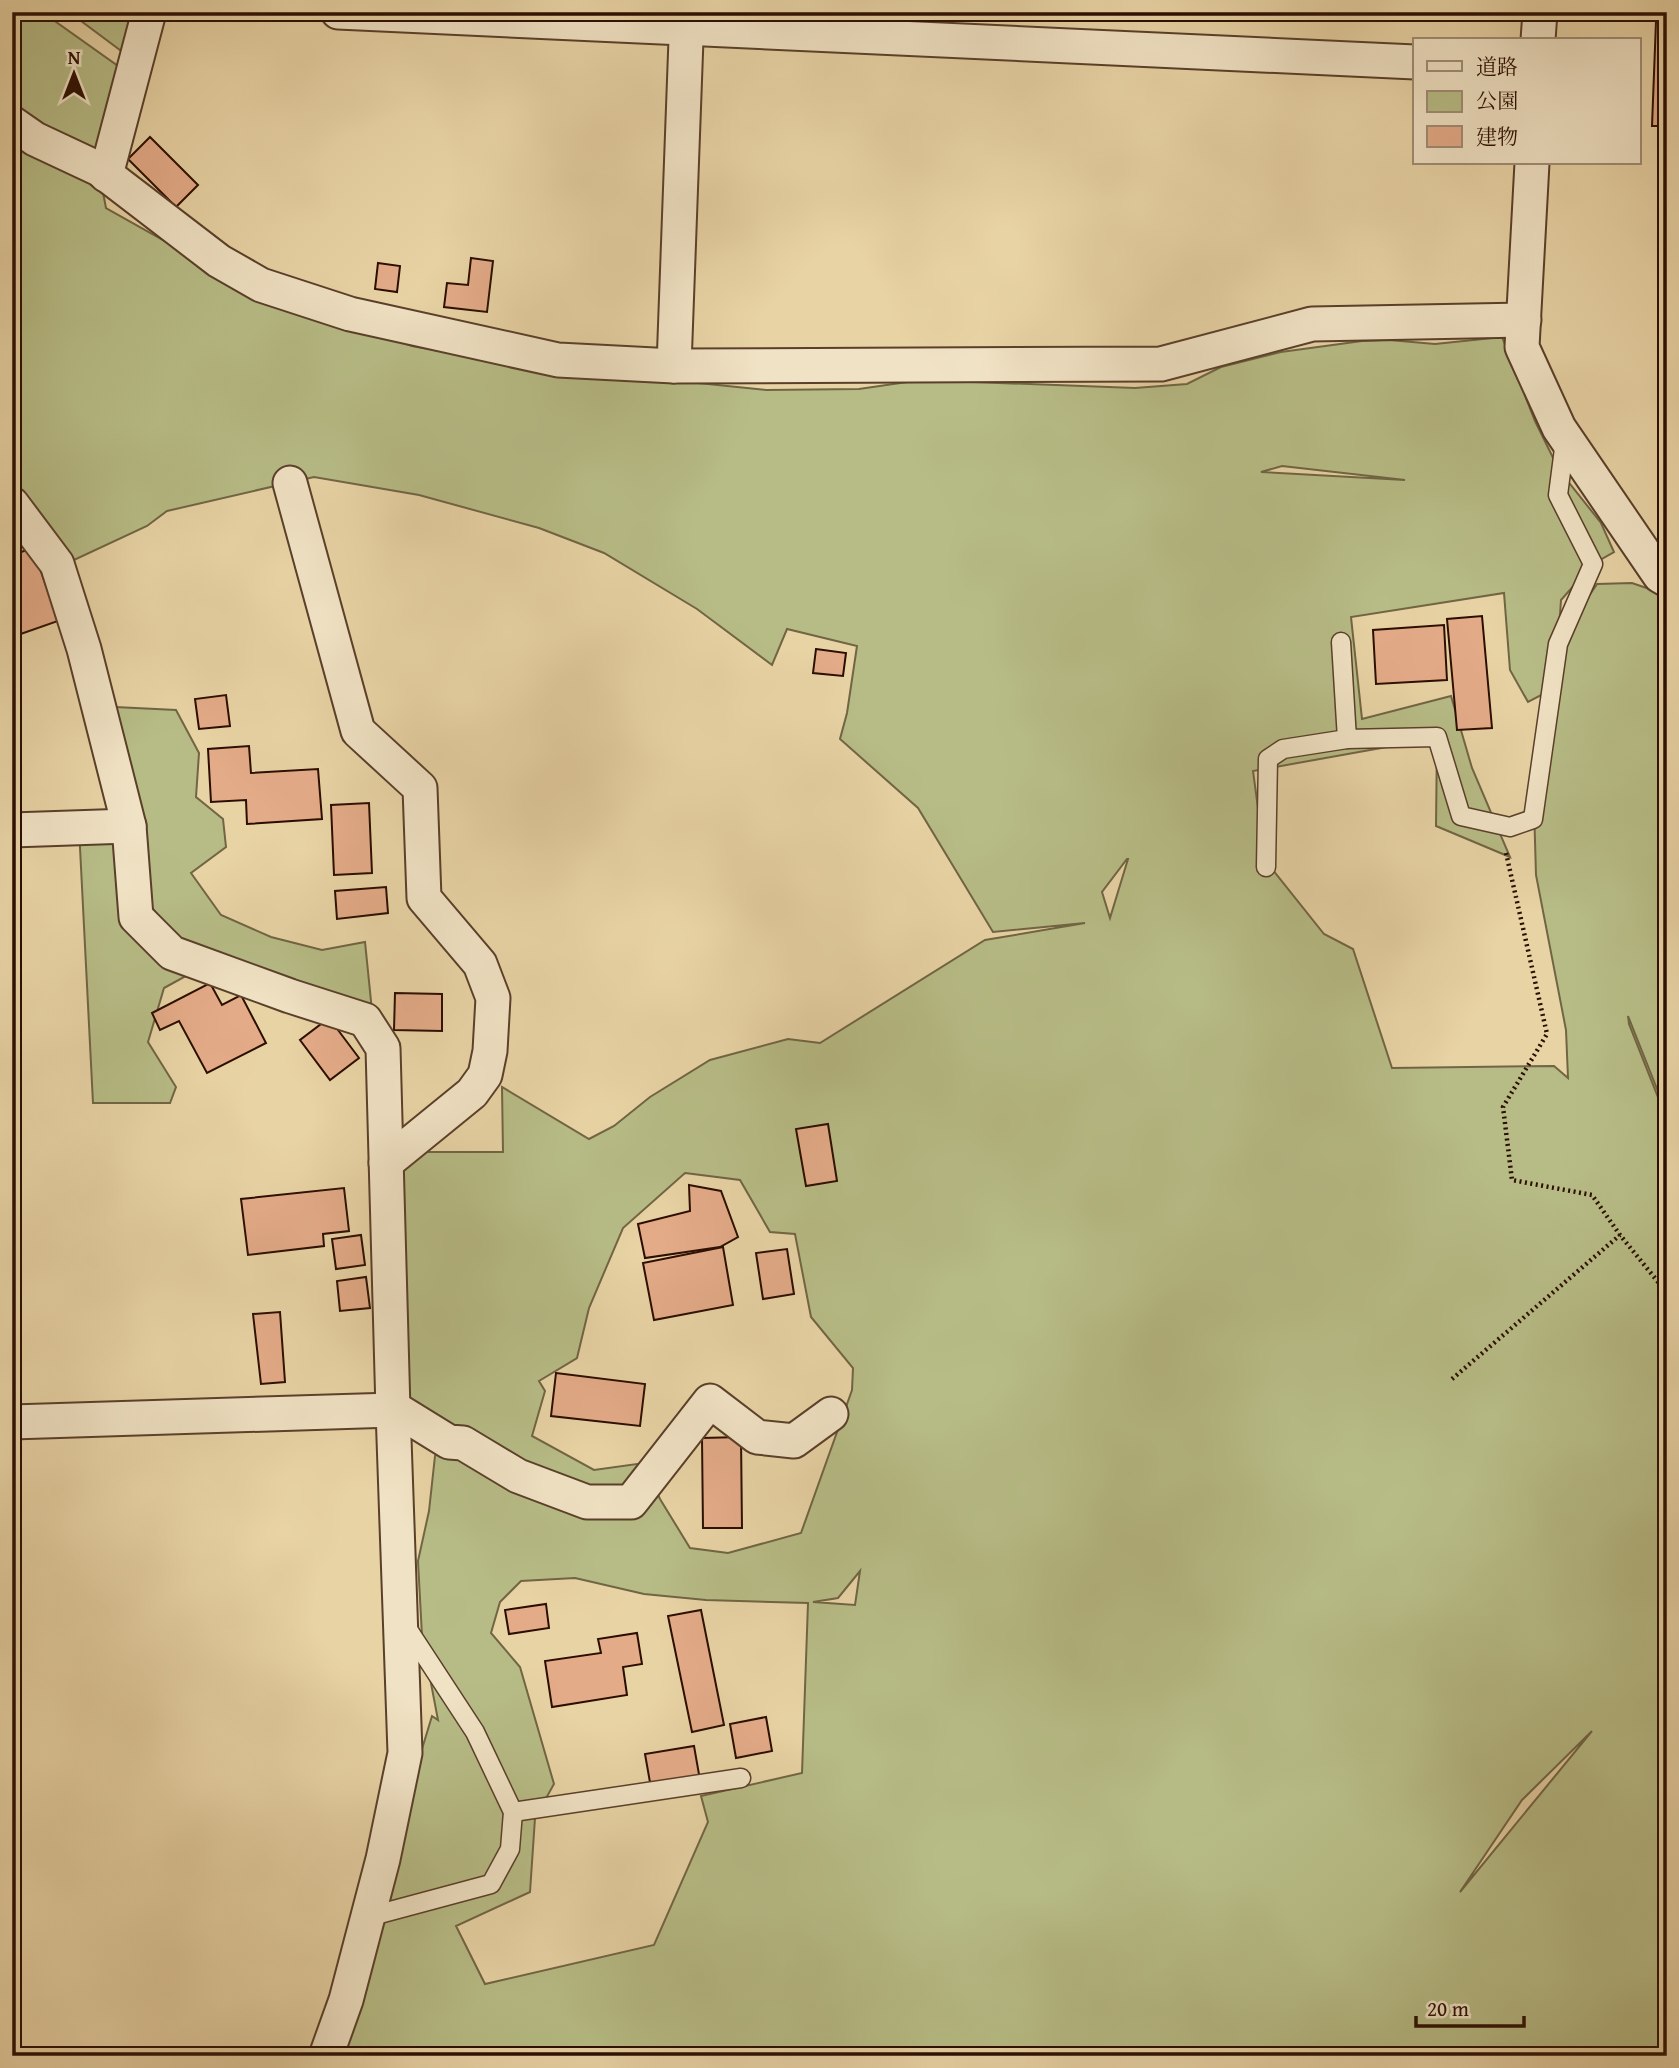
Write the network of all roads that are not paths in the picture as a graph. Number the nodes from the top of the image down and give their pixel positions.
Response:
1 (149, 12) edge
2 (338, 12) edge
3 (1539, 12) edge
4 (687, 20) edge
5 (1538, 38) edge
6 (1413, 62) edge
7 (12, 123) edge
8 (1532, 164) edge
9 (106, 175) junction
10 (1524, 320) junction
11 (674, 366) junction
12 (1566, 437) junction
13 (290, 483) dead end
14 (12, 504) edge
15 (1667, 580) edge
16 (1341, 642) dead end
17 (1346, 739) junction
18 (129, 826) junction
19 (12, 830) edge
20 (1266, 867) dead end
21 (387, 1163) junction
22 (393, 1410) junction
23 (831, 1414) dead end
24 (12, 1422) edge
25 (400, 1617) junction
26 (741, 1778) dead end
27 (513, 1812) junction
28 (368, 1917) junction
29 (326, 2056) edge

1 - 9 street
2 - 4 street
3 - 5 street
4 - 6 street
4 - 11 street
7 - 9 street
8 - 10 street
9 - 11 street
10 - 11 street
10 - 12 street
12 - 15 street
12 - 17 lane
13 - 21 street
14 - 18 street
16 - 17 lane
17 - 20 lane
18 - 19 street
18 - 21 street
21 - 22 street
22 - 23 street
22 - 24 street
22 - 25 street
25 - 27 lane
25 - 28 street
26 - 27 lane
27 - 28 lane
28 - 29 street

